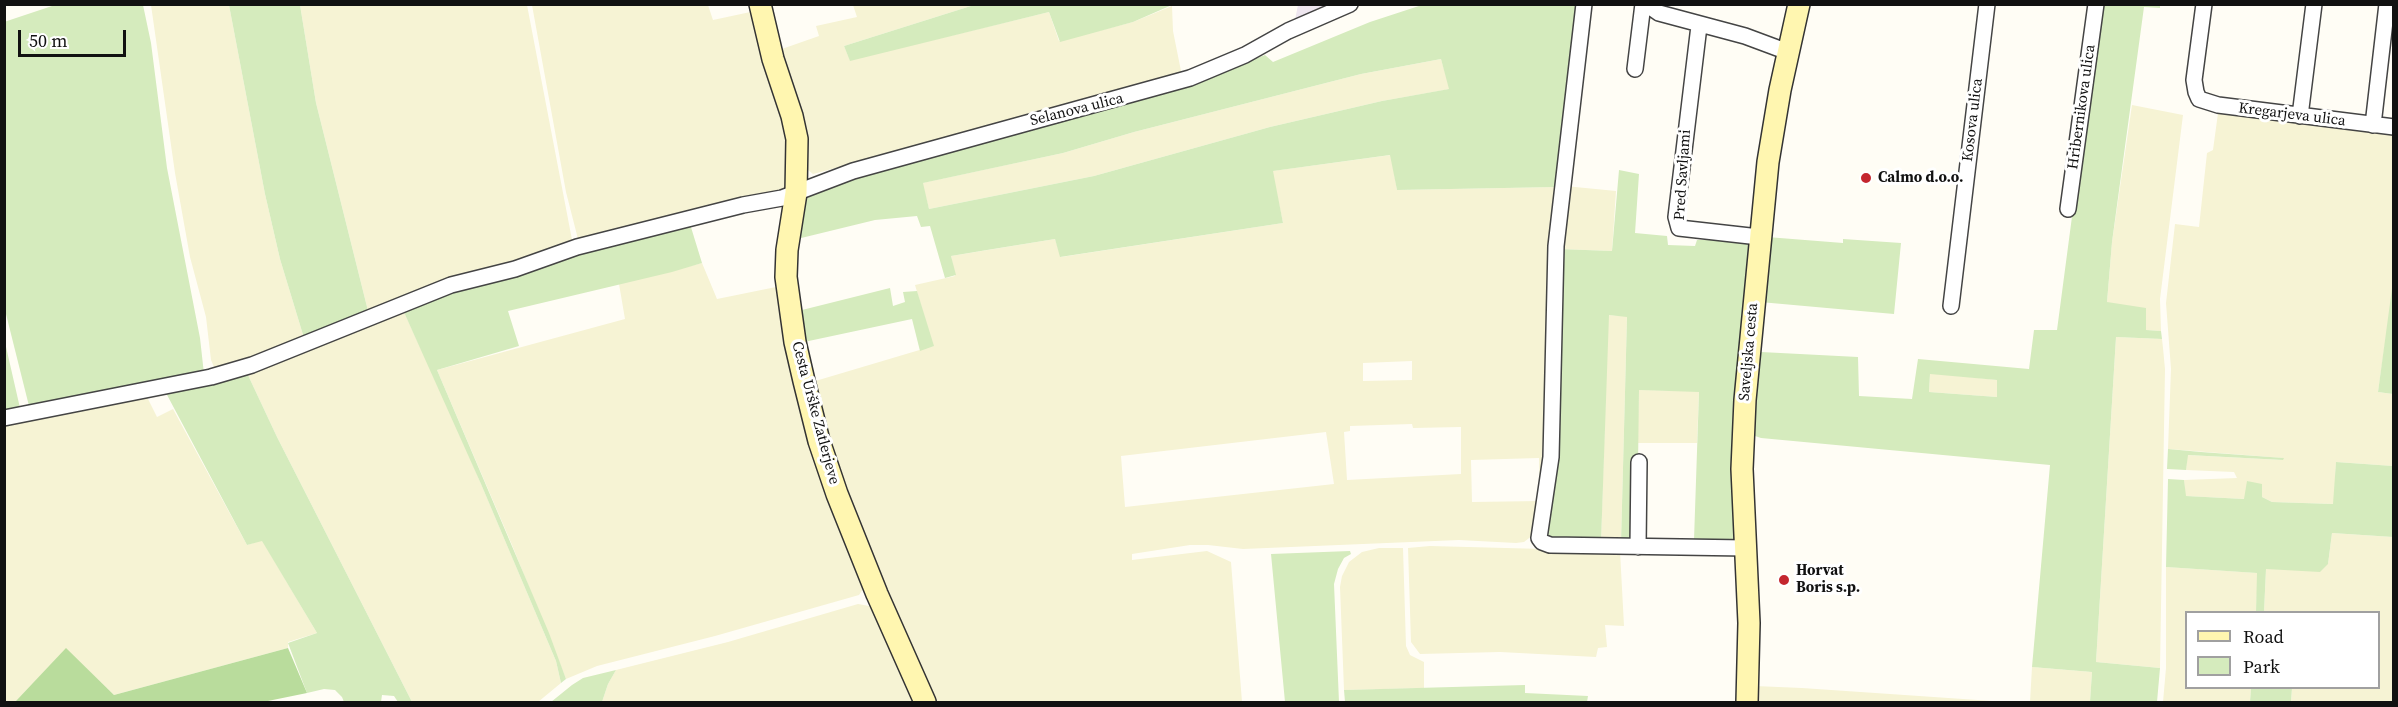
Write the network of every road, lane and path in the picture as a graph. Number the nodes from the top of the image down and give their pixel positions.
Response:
1 (760, 4) edge
2 (1350, 4) edge
3 (1584, 4) edge
4 (1644, 4) edge
5 (1799, 4) edge
6 (1987, 4) edge
7 (2096, 4) edge
8 (2204, 4) edge
9 (2314, 4) edge
10 (2387, 4) edge
11 (1699, 26) junction
12 (1788, 52) junction
13 (1635, 69) dead end
14 (2300, 116) junction
15 (2373, 124) junction
16 (2394, 127) edge
17 (796, 193) junction
18 (2068, 209) dead end
19 (1759, 237) junction
20 (1951, 306) dead end
21 (4, 418) edge
22 (1639, 462) dead end
23 (1638, 547) junction
24 (1746, 548) junction
25 (925, 702) edge
26 (1747, 702) edge

1 - 17 street, Cesta Urške Zatlerjeve
2 - 17 street, Selanova ulica
3 - 23 street
4 - 11 street
4 - 13 street
5 - 12 street, Saveljska cesta
6 - 20 street, Kosova ulica
7 - 18 street, Hribernikova ulica
8 - 14 street, Kregarjeva ulica
9 - 14 street
10 - 15 street
11 - 12 street
11 - 19 street, Pred Savljami
12 - 19 street, Saveljska cesta
14 - 15 street, Kregarjeva ulica
15 - 16 street, Kregarjeva ulica
17 - 21 street, Selanova ulica
17 - 25 street, Cesta Urške Zatlerjeve
19 - 24 street, Saveljska cesta
22 - 23 street
23 - 24 street
24 - 26 street, Saveljska cesta

